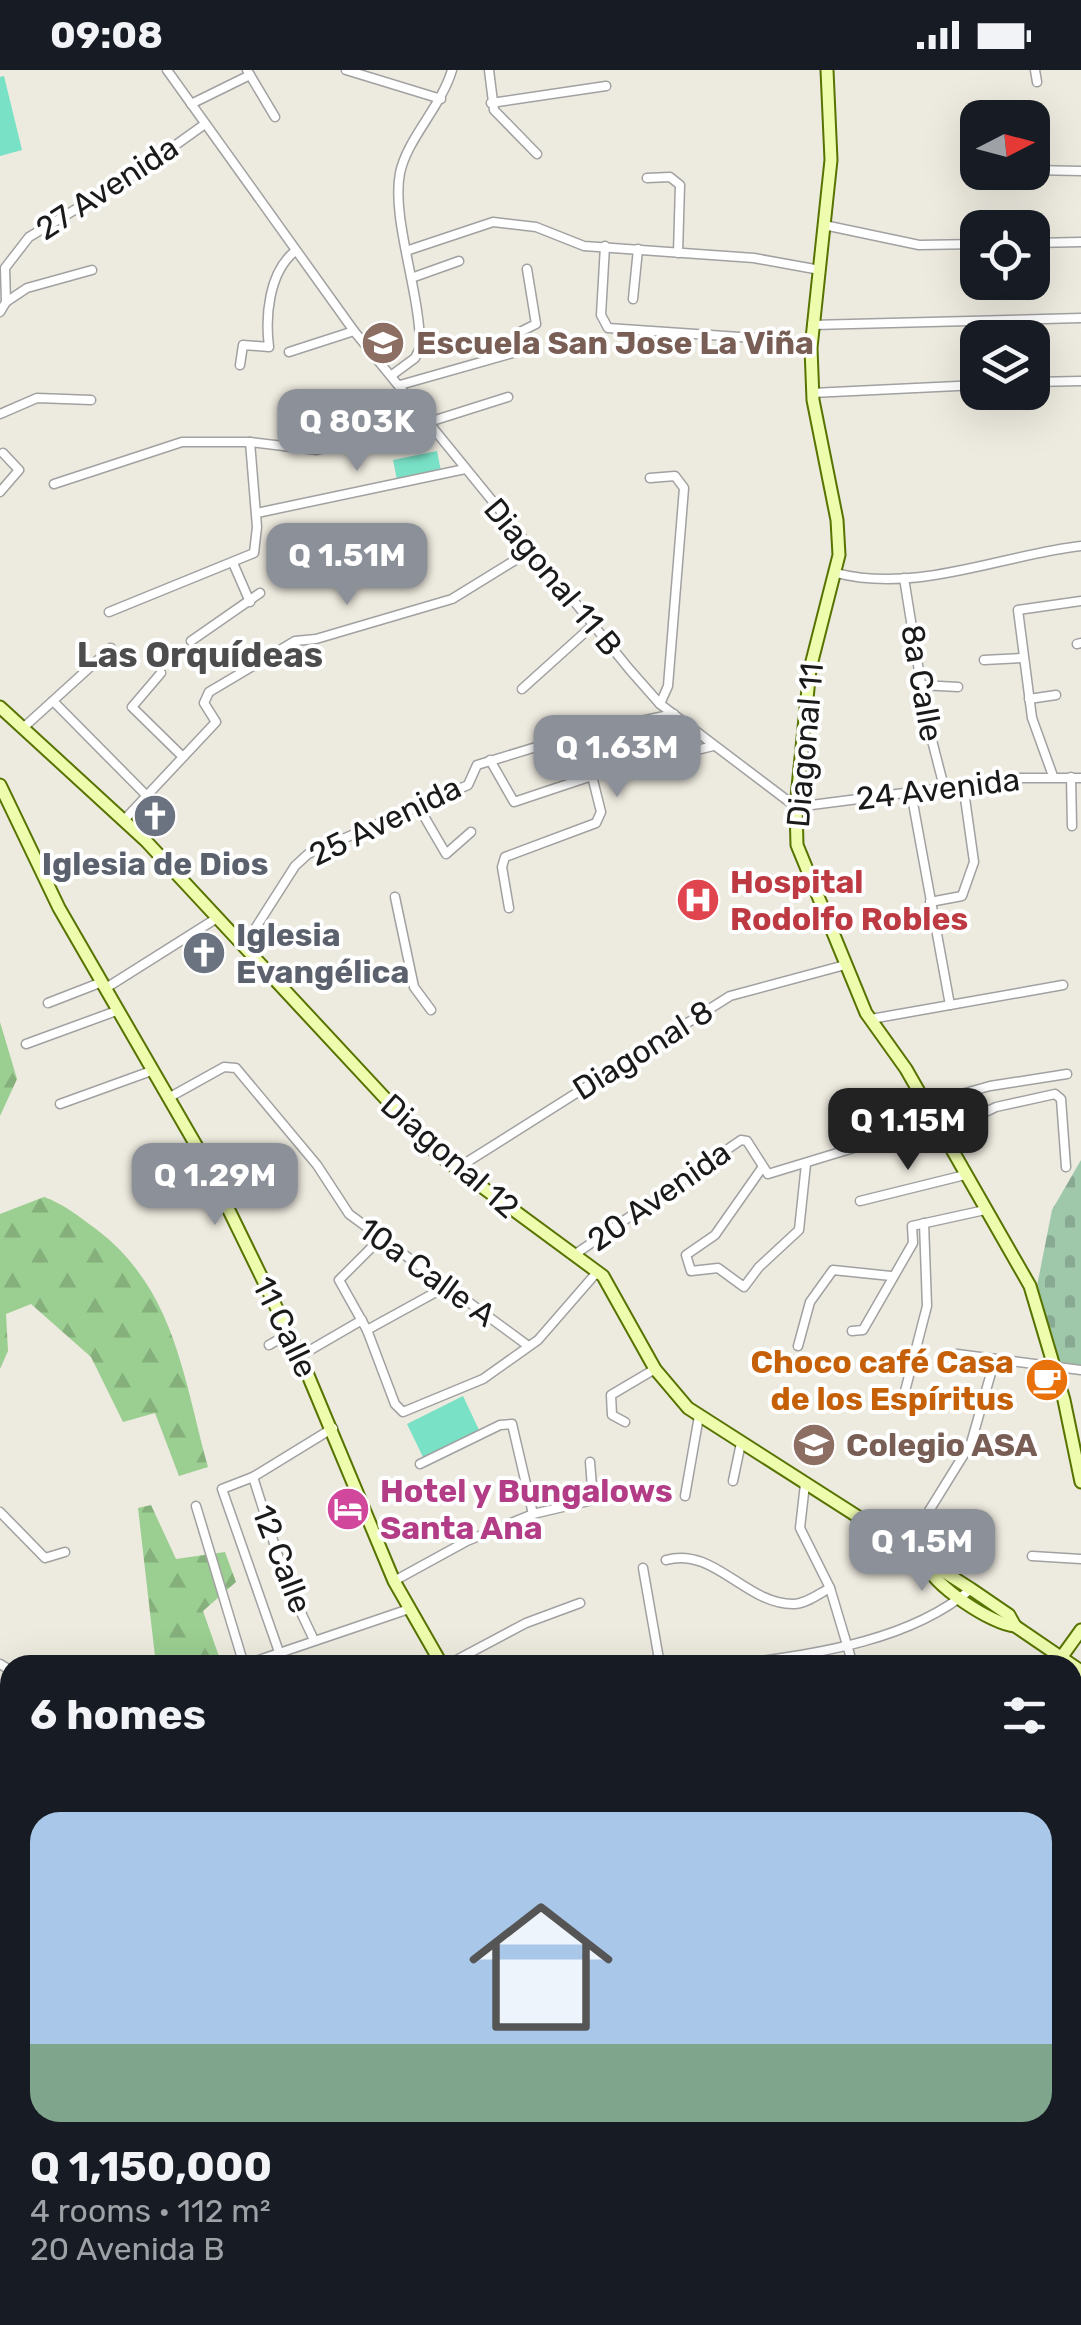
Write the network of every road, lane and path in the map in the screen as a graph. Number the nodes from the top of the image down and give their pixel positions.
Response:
1 (167, 70) edge
2 (346, 70) edge
3 (452, 70) edge
4 (489, 70) edge
5 (827, 70) edge
6 (1035, 70) edge
7 (248, 72) edge
8 (1038, 82) dead end
9 (606, 86) dead end
10 (441, 98) junction
11 (492, 103) junction
12 (191, 104) junction
13 (275, 118) dead end
14 (206, 124) junction
15 (538, 154) dead end
16 (1050, 171) edge
17 (1081, 172) edge
18 (647, 178) dead end
19 (824, 225) junction
20 (1081, 242) edge
21 (1050, 243) edge
22 (960, 244) edge
23 (605, 246) junction
24 (638, 249) junction
25 (408, 250) junction
26 (294, 252) junction
27 (678, 253) junction
28 (459, 261) dead end
29 (527, 269) dead end
30 (92, 270) dead end
31 (820, 270) junction
32 (414, 277) junction
33 (633, 299) dead end
34 (6, 302) junction
35 (0, 312) edge
36 (1081, 318) edge
37 (812, 325) junction
38 (354, 330) junction
39 (811, 348) junction
40 (289, 352) dead end
41 (240, 365) dead end
42 (392, 375) junction
43 (1081, 381) edge
44 (1050, 382) edge
45 (400, 385) junction
46 (960, 386) edge
47 (812, 393) junction
48 (508, 397) dead end
49 (91, 400) dead end
50 (0, 414) edge
51 (431, 426) junction
52 (250, 442) junction
53 (3, 453) dead end
54 (464, 469) junction
55 (650, 478) dead end
56 (54, 484) dead end
57 (0, 492) edge
58 (257, 513) junction
59 (1081, 546) edge
60 (530, 551) junction
61 (233, 563) junction
62 (836, 573) junction
63 (904, 578) junction
64 (260, 593) dead end
65 (1081, 601) edge
66 (250, 602) junction
67 (109, 612) dead end
68 (592, 626) junction
69 (191, 641) dead end
70 (111, 648) dead end
71 (1022, 658) junction
72 (984, 660) dead end
73 (161, 673) dead end
74 (921, 684) junction
75 (958, 687) dead end
76 (522, 689) dead end
77 (1056, 695) dead end
78 (1029, 700) junction
79 (53, 701) junction
80 (660, 704) junction
81 (0, 707) edge
82 (674, 714) junction
83 (5, 720) edge
84 (23, 728) junction
85 (713, 746) junction
86 (183, 758) junction
87 (490, 760) junction
88 (592, 776) junction
89 (1053, 776) junction
90 (1076, 778) edge
91 (0, 784) edge
92 (963, 784) junction
93 (944, 787) junction
94 (911, 792) junction
95 (147, 796) junction
96 (418, 806) junction
97 (796, 807) junction
98 (124, 820) junction
99 (1072, 826) dead end
100 (471, 832) dead end
101 (395, 897) dead end
102 (930, 902) junction
103 (508, 908) dead end
104 (217, 918) junction
105 (244, 946) junction
106 (845, 965) junction
107 (1063, 984) dead end
108 (104, 985) junction
109 (48, 1004) dead end
110 (950, 1004) junction
111 (119, 1010) junction
112 (431, 1010) dead end
113 (870, 1019) junction
114 (26, 1044) dead end
115 (154, 1070) junction
116 (1067, 1074) dead end
117 (170, 1097) junction
118 (60, 1104) dead end
119 (926, 1104) junction
120 (939, 1128) junction
121 (806, 1164) junction
122 (1066, 1167) dead end
123 (762, 1168) junction
124 (456, 1169) junction
125 (965, 1175) junction
126 (860, 1201) dead end
127 (986, 1210) junction
128 (924, 1223) junction
129 (381, 1238) junction
130 (574, 1255) junction
131 (598, 1271) junction
132 (891, 1276) junction
133 (447, 1286) junction
134 (362, 1320) junction
135 (367, 1330) junction
136 (852, 1331) dead end
137 (290, 1334) junction
138 (269, 1345) dead end
139 (528, 1345) junction
140 (798, 1346) dead end
141 (957, 1354) dead end
142 (300, 1356) junction
143 (996, 1358) junction
144 (1054, 1366) junction
145 (655, 1369) junction
146 (1081, 1370) edge
147 (903, 1400) dead end
148 (699, 1416) junction
149 (626, 1422) dead end
150 (333, 1428) junction
151 (741, 1442) junction
152 (590, 1462) dead end
153 (420, 1464) dead end
154 (253, 1477) junction
155 (733, 1481) dead end
156 (1081, 1482) edge
157 (805, 1484) junction
158 (684, 1496) dead end
159 (196, 1506) dead end
160 (0, 1512) edge
161 (533, 1514) junction
162 (906, 1548) junction
163 (65, 1552) dead end
164 (1032, 1556) dead end
165 (1081, 1559) edge
166 (666, 1560) dead end
167 (926, 1563) junction
168 (644, 1568) dead end
169 (394, 1581) junction
170 (830, 1588) junction
171 (971, 1589) junction
172 (960, 1598) junction
173 (580, 1603) dead end
174 (408, 1609) junction
175 (1015, 1626) junction
176 (1081, 1630) edge
177 (314, 1640) junction
178 (849, 1645) junction
179 (279, 1652) junction
180 (1071, 1653) edge
181 (241, 1655) edge
182 (271, 1655) edge
183 (438, 1655) edge
184 (464, 1655) edge
185 (658, 1655) edge
186 (790, 1655) edge
187 (851, 1655) edge

1 - 12 street, Diagonal 11 B
2 - 10 street
3 - 10 street
4 - 11 street
5 - 19 street, Diagonal 11
6 - 8 street
7 - 12 street
7 - 13 street
9 - 11 street
10 - 25 street
11 - 15 street
12 - 14 street, Diagonal 11 B
14 - 26 street, Diagonal 11 B
14 - 34 street, 27 Avenida
16 - 17 street
18 - 27 street
19 - 22 street
19 - 31 street, Diagonal 11
20 - 21 street
23 - 24 street
23 - 25 street
23 - 39 street
24 - 27 street
24 - 33 street
25 - 32 street
26 - 38 street, Diagonal 11 B
26 - 41 street
27 - 31 street
28 - 32 street
29 - 45 street
30 - 34 street
31 - 37 street, Diagonal 11
32 - 42 street
34 - 35 street, 27 Avenida
36 - 37 street
37 - 39 street, Diagonal 11
38 - 40 street
38 - 42 street, Diagonal 11 B
39 - 47 street, Diagonal 11
42 - 45 street, Diagonal 11 B
43 - 44 street
45 - 51 street, Diagonal 11 B
46 - 47 street
47 - 62 street, Diagonal 11
48 - 51 street
49 - 50 street
51 - 52 street
51 - 54 street, Diagonal 11 B
52 - 56 street
52 - 58 street
53 - 57 street
54 - 58 street
54 - 60 street, Diagonal 11 B
55 - 80 street
58 - 61 street
59 - 63 street
60 - 68 street, Diagonal 11 B
60 - 86 street
61 - 66 street
61 - 67 street
62 - 63 street
62 - 97 street, Diagonal 11
63 - 74 street, 8a Calle
64 - 66 street
65 - 71 street
66 - 69 street
68 - 76 street
68 - 80 street, Diagonal 11 B
70 - 79 street
71 - 72 street
71 - 78 street
73 - 86 street
74 - 75 street
74 - 93 street, 8a Calle
77 - 78 street
78 - 89 street
79 - 84 street
79 - 95 street
80 - 82 street, Diagonal 11 B
81 - 83 street, Diagonal 12
82 - 85 street, Diagonal 11 B
82 - 87 street, 25 Avenida
83 - 84 street, Diagonal 12
84 - 98 street, Diagonal 12
85 - 88 street
85 - 97 street, Diagonal 11 B
86 - 95 street
87 - 88 street
87 - 96 street, 25 Avenida
88 - 103 street
89 - 90 street, 24 Avenida
89 - 92 street, 24 Avenida
90 - 99 street
91 - 108 street, 11 Calle
92 - 93 street, 24 Avenida
92 - 102 street, 8a Calle
93 - 94 street, 24 Avenida
94 - 97 street, 24 Avenida
94 - 102 street
95 - 98 street
96 - 100 street
96 - 105 street, 25 Avenida
97 - 106 street, Diagonal 11
98 - 104 street, Diagonal 12
101 - 112 street
102 - 110 street
104 - 105 street, Diagonal 12
104 - 108 street
105 - 124 street, Diagonal 12
106 - 113 street, Diagonal 11
106 - 124 street, Diagonal 8
107 - 110 street
108 - 109 street
108 - 111 street, 11 Calle
110 - 113 street
111 - 114 street
111 - 115 street, 11 Calle
113 - 119 street, Diagonal 11
115 - 117 street, 11 Calle
115 - 118 street
116 - 119 street
117 - 129 street, 10a Calle A
117 - 137 street, 11 Calle
119 - 120 street, Diagonal 11
120 - 121 street
120 - 122 street
120 - 125 street, Diagonal 11
121 - 123 street
121 - 123 street
123 - 130 street, 20 Avenida
124 - 130 street, Diagonal 12
125 - 126 street
125 - 127 street, Diagonal 11
127 - 128 street
127 - 144 street, Diagonal 11
128 - 132 street
128 - 147 street
129 - 133 street, 10a Calle A
129 - 134 street
130 - 131 street, Diagonal 12
131 - 139 street, 10a Calle A
131 - 145 street, Diagonal 12
132 - 136 street
132 - 140 street
133 - 135 street
133 - 139 street, 10a Calle A
134 - 135 street
134 - 142 street
135 - 139 street
137 - 138 street
137 - 142 street, 11 Calle
141 - 143 street
142 - 150 street, 11 Calle
143 - 144 street
143 - 162 street
144 - 146 street
144 - 156 street, Diagonal 11
145 - 148 street, Diagonal 12
145 - 149 street
148 - 151 street, Diagonal 12
148 - 158 street
150 - 154 street
150 - 169 street, 11 Calle
151 - 155 street
151 - 157 street, Diagonal 12
152 - 161 street
153 - 161 street
154 - 177 street, 12 Calle
154 - 179 street
157 - 162 street, Diagonal 12
157 - 170 street
159 - 181 street
160 - 163 street
161 - 169 street
162 - 167 street, Diagonal 12
164 - 165 street
166 - 170 street
167 - 171 street, Diagonal 12
167 - 172 street, Diagonal 12
168 - 185 street
169 - 174 street, 11 Calle
170 - 178 street
171 - 172 street
171 - 175 street, Diagonal 12
172 - 175 street, Diagonal 12
172 - 178 street
173 - 184 street
174 - 177 street
174 - 183 street, 11 Calle
175 - 180 street, Diagonal 12
176 - 180 street
177 - 179 street
178 - 186 street
178 - 187 street
179 - 182 street

